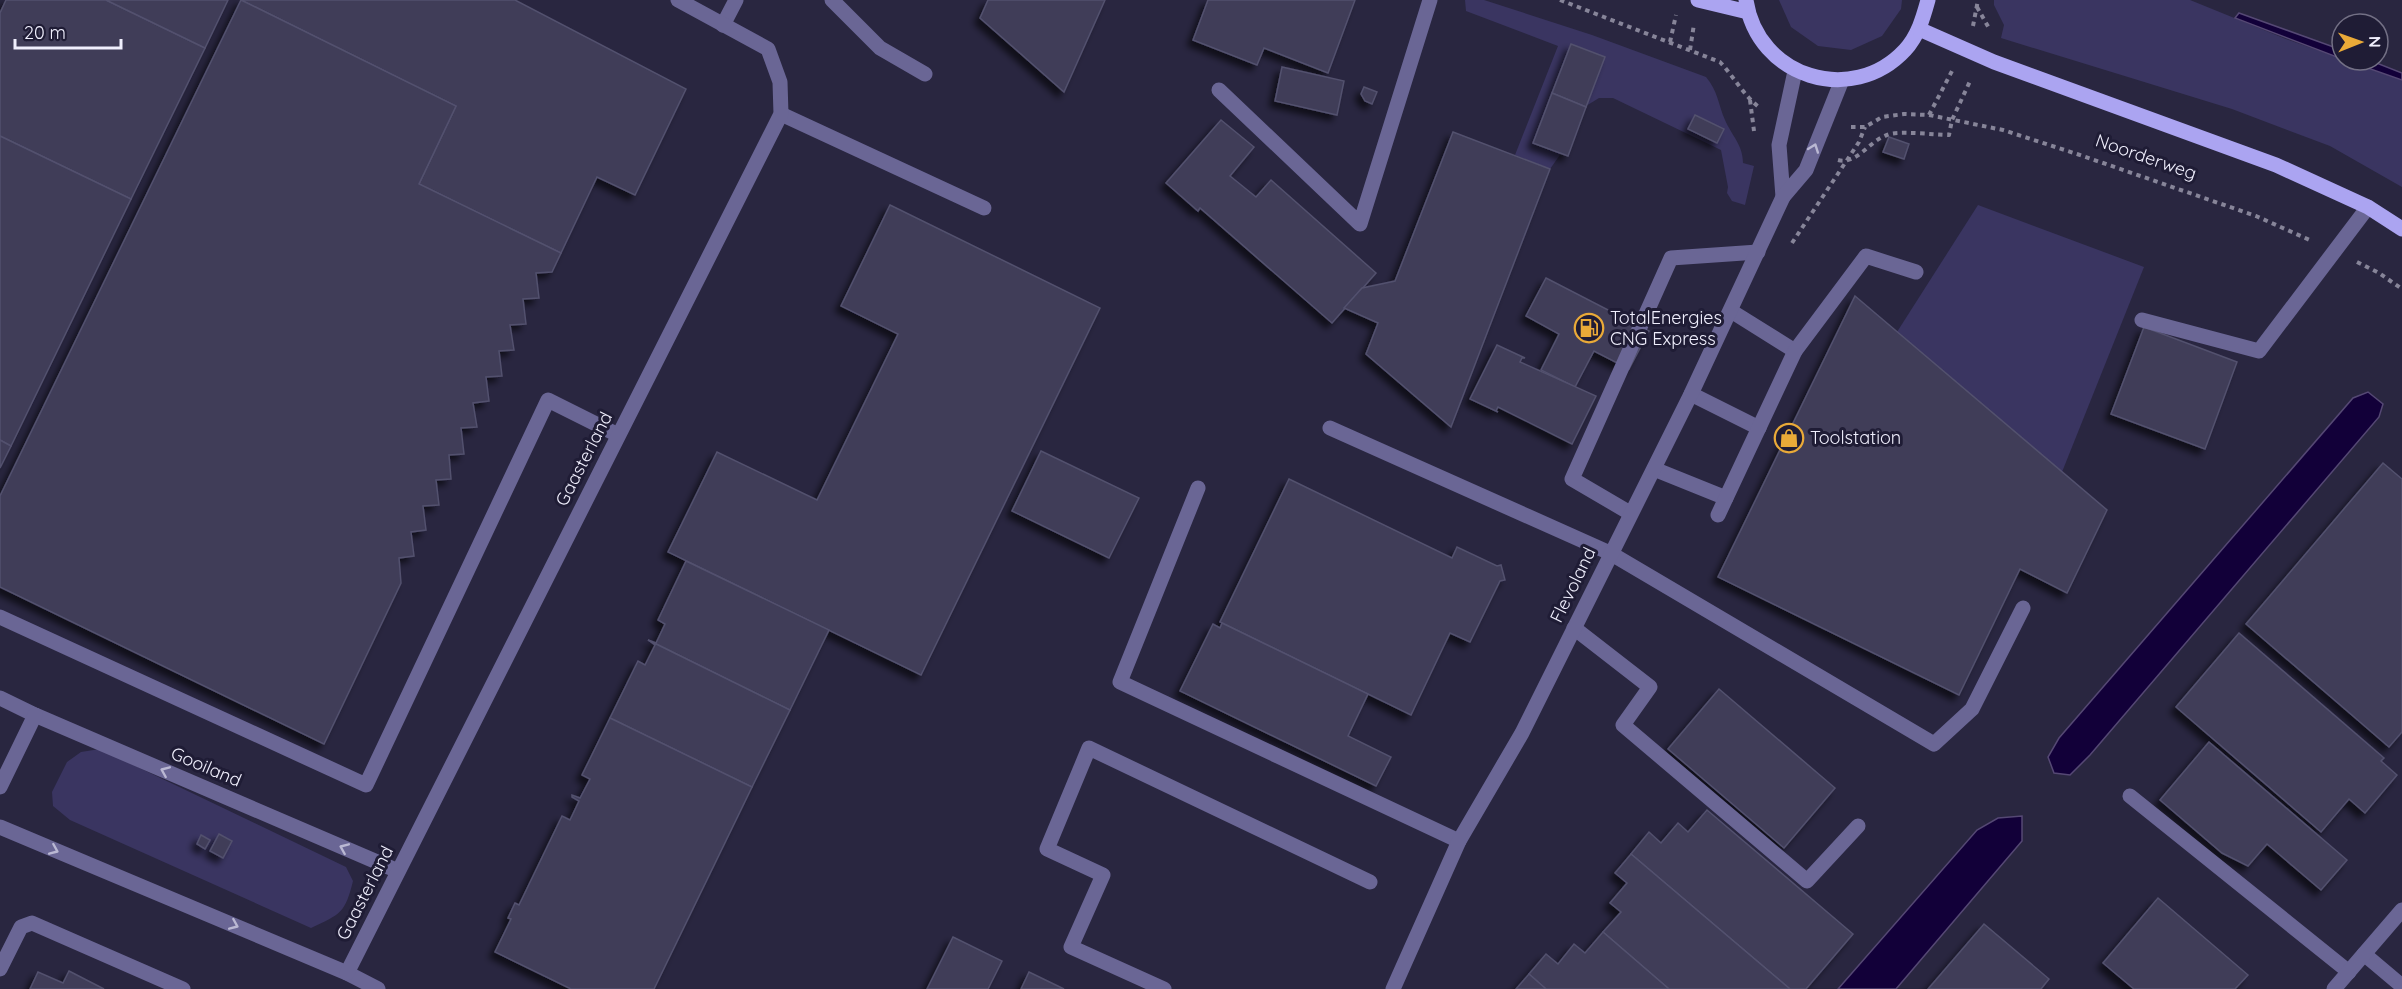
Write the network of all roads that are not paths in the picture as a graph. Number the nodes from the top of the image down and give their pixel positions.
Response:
1 (678, 0) edge
2 (736, 0) edge
3 (832, 0) edge
4 (1430, 0) edge
5 (1698, 0) edge
6 (1928, 0) edge
7 (1747, 6) edge
8 (723, 25) junction
9 (1919, 29) junction
10 (1795, 71) junction
11 (925, 74) dead end
12 (1842, 81) junction
13 (1219, 90) dead end
14 (780, 114) junction
15 (1783, 196) junction
16 (2368, 207) junction
17 (984, 208) dead end
18 (2402, 229) edge
19 (1758, 252) junction
20 (1916, 272) dead end
21 (1731, 311) junction
22 (2142, 320) dead end
23 (1795, 351) junction
24 (1691, 394) junction
25 (1330, 428) dead end
26 (1759, 428) junction
27 (618, 435) junction
28 (1654, 469) junction
29 (1198, 488) dead end
30 (1726, 498) junction
31 (1630, 513) junction
32 (1718, 515) dead end
33 (1610, 553) junction
34 (2023, 608) dead end
35 (0, 617) edge
36 (1574, 627) junction
37 (0, 698) edge
38 (35, 715) junction
39 (0, 787) edge
40 (2130, 796) dead end
41 (1858, 826) dead end
42 (0, 827) edge
43 (1459, 841) junction
44 (398, 871) junction
45 (1370, 882) dead end
46 (2402, 910) edge
47 (2364, 954) junction
48 (0, 969) edge
49 (2349, 972) junction
50 (347, 973) junction
51 (2402, 986) edge
52 (183, 989) edge
53 (378, 989) edge
54 (1164, 989) edge
55 (1393, 989) edge
56 (2334, 989) edge

1 - 8 street, Gaasterland
2 - 8 street
3 - 11 street
4 - 13 street
5 - 7 main road
6 - 9 main road
7 - 10 main road
8 - 14 street, Gaasterland
9 - 12 main road
9 - 16 main road, Noorderweg
10 - 12 main road
10 - 15 street, Flevoland
15 -> 12 street, Flevoland
14 - 17 street
14 - 27 street, Gaasterland
15 - 19 street, Flevoland
16 - 18 main road, Noorderweg
16 - 22 street
19 - 21 street, Flevoland
19 - 31 street
20 - 23 street
21 - 23 street
21 - 24 street, Flevoland
23 - 26 street
24 - 26 street
24 - 28 street, Flevoland
25 - 33 street
26 - 30 street
27 - 35 street
27 - 44 street, Gaasterland
28 - 30 street
28 - 31 street, Flevoland
29 - 43 street
30 - 32 street
31 - 33 street, Flevoland
33 - 34 street
33 - 36 street, Flevoland
36 - 41 street
36 - 43 street, Flevoland
37 - 38 street, Gooiland
38 - 39 street
44 -> 38 street, Gooiland
40 - 49 street
42 -> 50 street
43 - 55 street, Flevoland
44 - 50 street, Gaasterland
45 - 54 street
46 - 47 street
47 - 49 street
47 - 51 street
48 - 52 street
49 - 56 street
50 - 53 street

